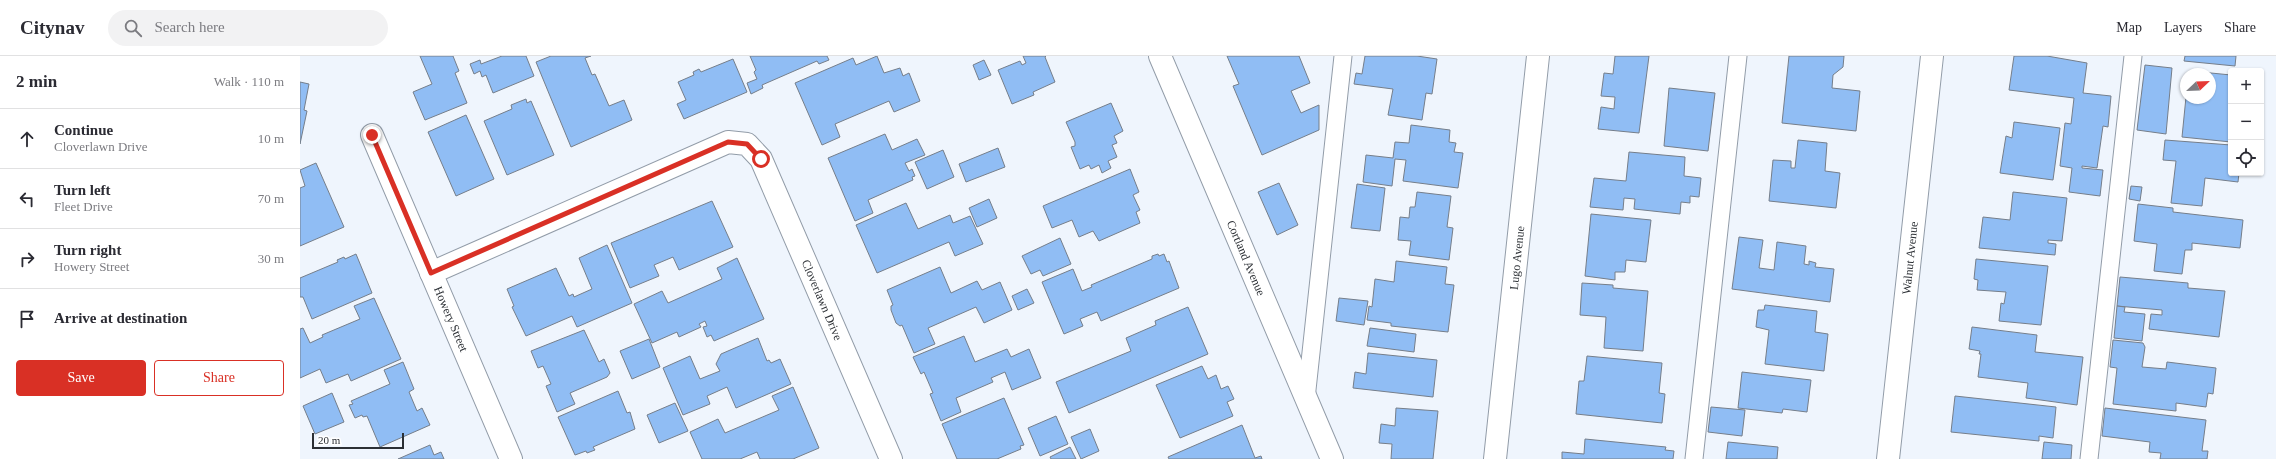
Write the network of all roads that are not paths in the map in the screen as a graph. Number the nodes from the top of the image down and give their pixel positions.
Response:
1 (1160, 56) edge
2 (1343, 56) edge
3 (1538, 56) edge
4 (1738, 56) edge
5 (1932, 56) edge
6 (2133, 56) edge
7 (372, 135) dead end
8 (431, 273) junction
9 (1306, 399) junction
10 (511, 459) edge
11 (891, 459) edge
12 (1332, 459) edge
13 (1495, 459) edge
14 (1694, 459) edge
15 (1888, 459) edge
16 (2089, 459) edge

1 - 9 street, Cortland Avenue
2 - 9 lane
3 - 13 street, Lugo Avenue
4 - 14 lane
5 - 15 street, Walnut Avenue
6 - 16 lane
7 - 8 street, Howery Street
8 - 10 street, Howery Street
8 - 11 street, Cloverlawn Drive
9 - 12 street, Cortland Avenue

